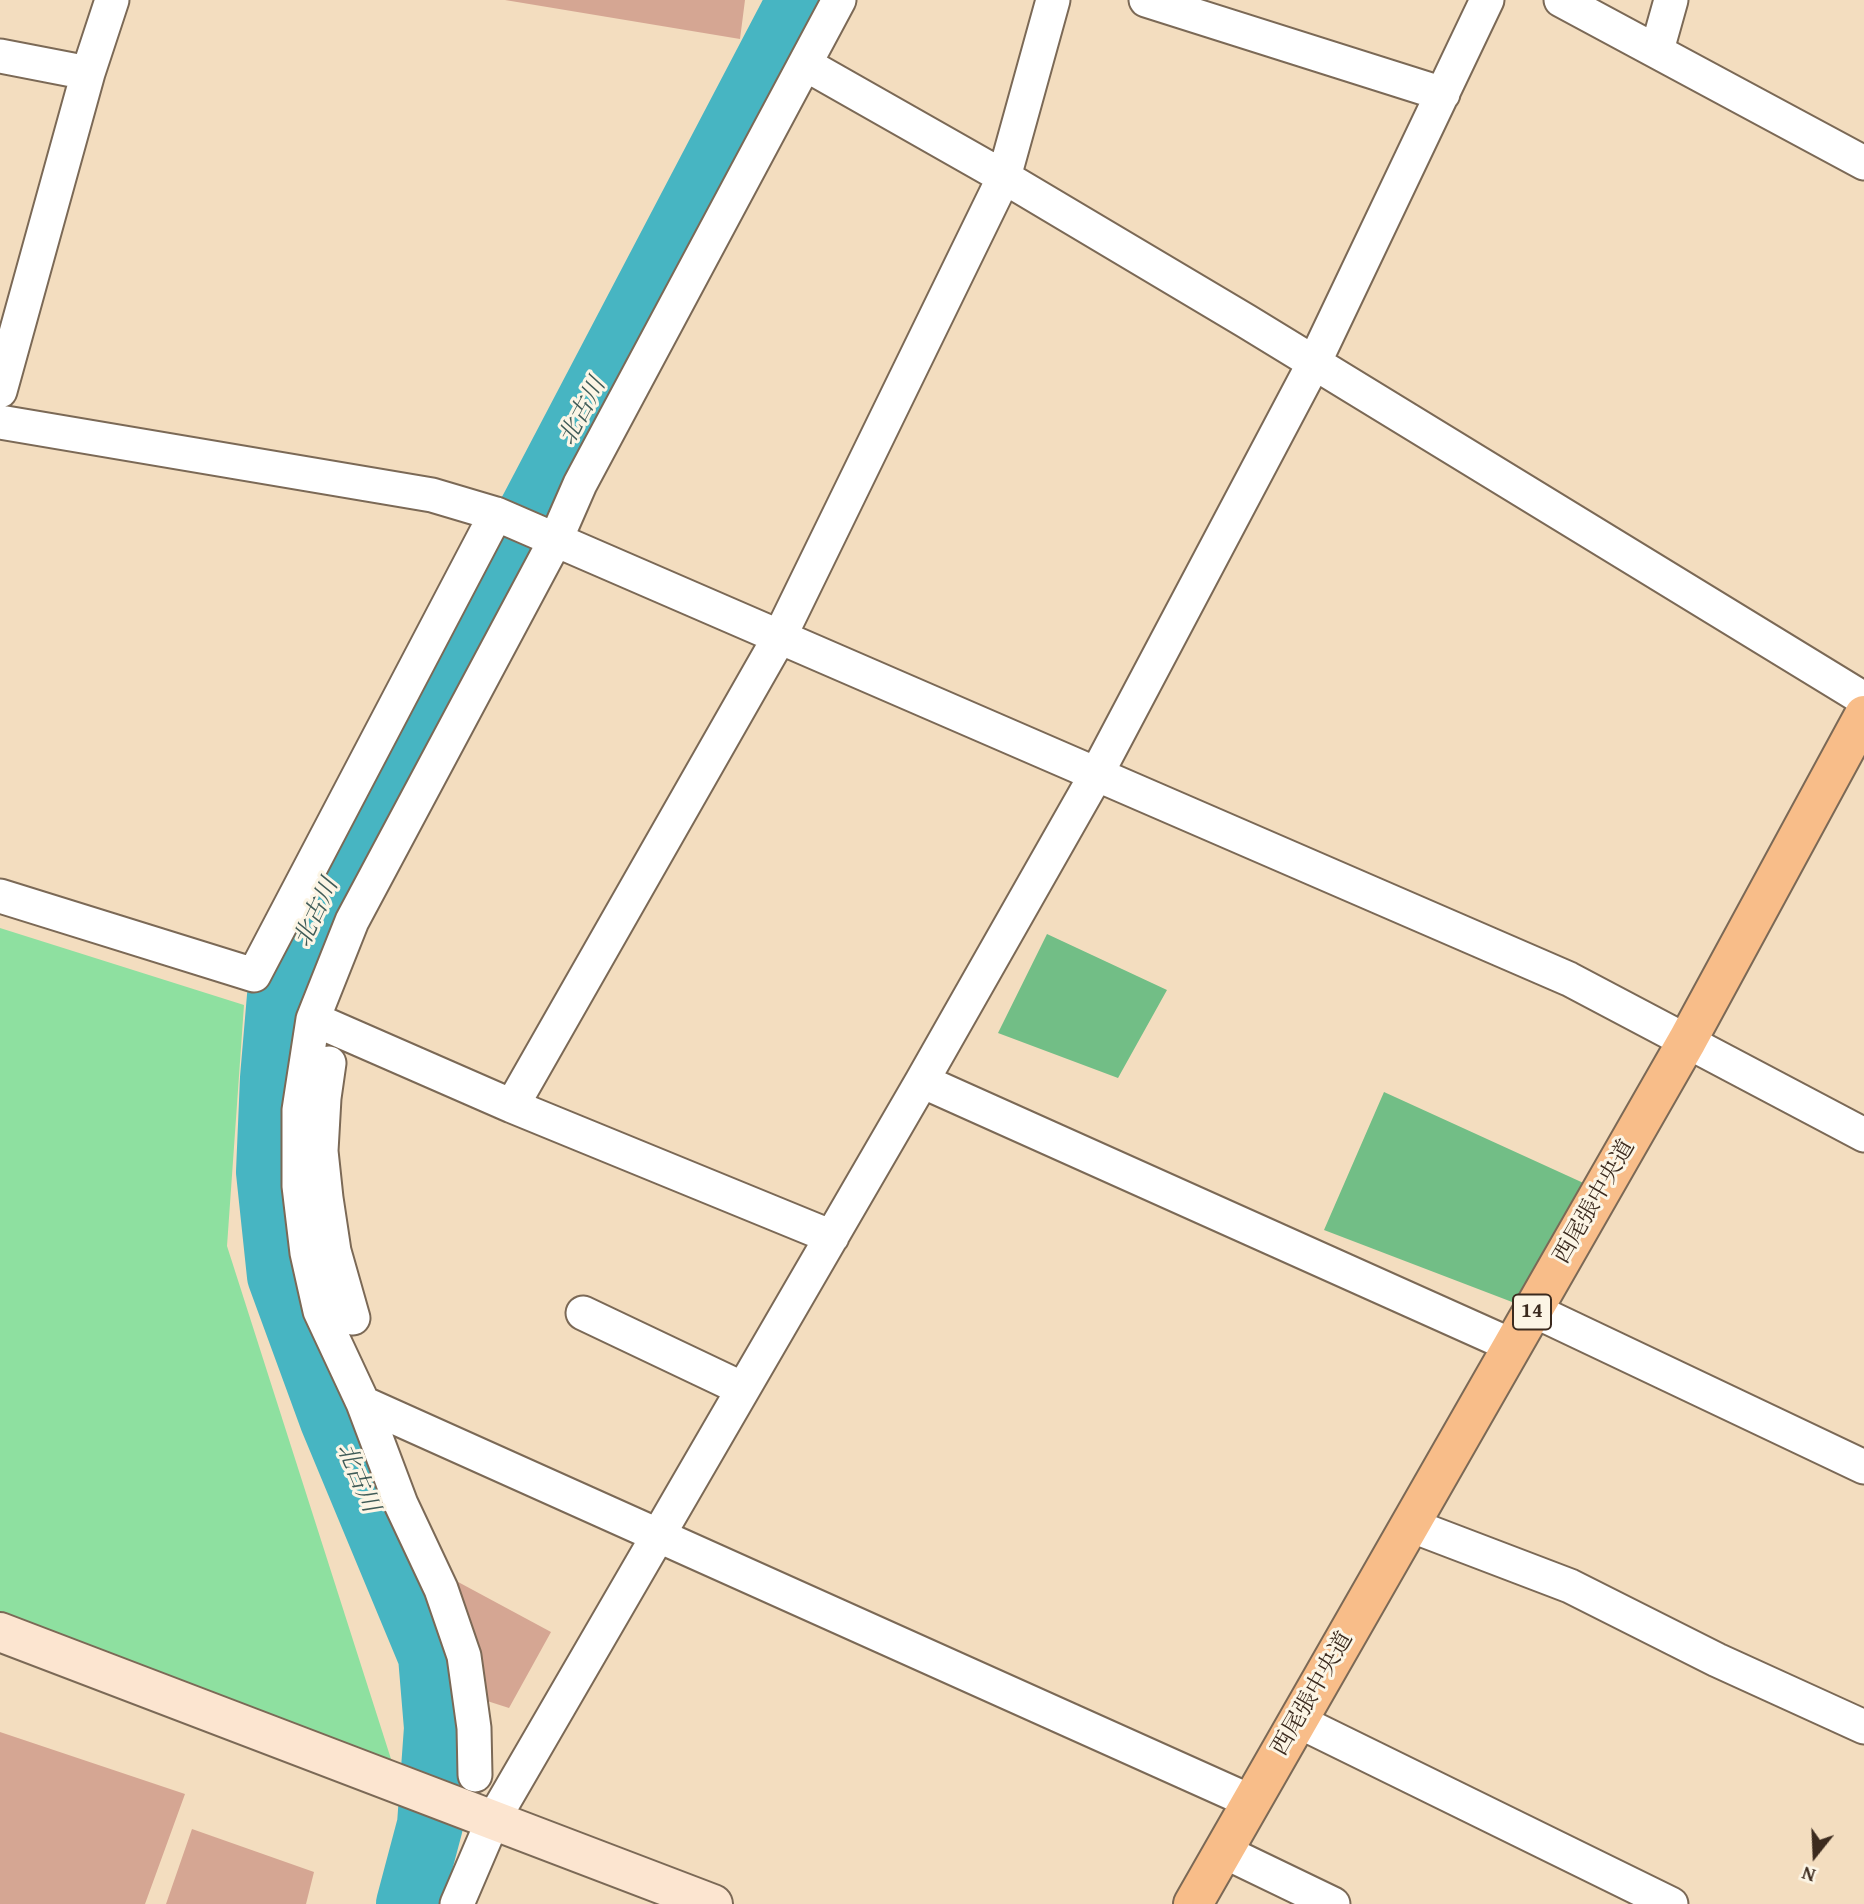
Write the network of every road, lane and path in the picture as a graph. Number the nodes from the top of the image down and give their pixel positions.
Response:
1 (112, 0) edge
2 (839, 0) edge
3 (1053, 0) edge
4 (1146, 0) edge
5 (1487, 0) edge
6 (1561, 0) edge
7 (1671, 0) edge
8 (1657, 50) junction
9 (0, 56) edge
10 (805, 64) junction
11 (88, 73) junction
12 (1443, 93) junction
13 (1864, 163) edge
14 (1004, 177) junction
15 (1314, 363) junction
16 (0, 391) edge
17 (0, 422) edge
18 (501, 516) junction
19 (550, 537) junction
20 (779, 638) junction
21 (1864, 699) edge
22 (1864, 715) edge
23 (1096, 775) junction
24 (0, 896) edge
25 (327, 1025) junction
26 (1687, 1041) junction
27 (922, 1081) junction
28 (512, 1106) junction
29 (1864, 1135) edge
30 (832, 1237) junction
31 (1533, 1310) junction
32 (583, 1313) dead end
33 (353, 1318) dead end
34 (1513, 1346) junction
35 (743, 1389) junction
36 (363, 1403) junction
37 (1864, 1467) edge
38 (1410, 1525) junction
39 (657, 1535) junction
40 (0, 1632) edge
41 (1298, 1721) junction
42 (1864, 1727) edge
43 (475, 1775) dead end
44 (1252, 1802) junction
45 (491, 1819) junction
46 (1223, 1851) junction
47 (457, 1904) edge
48 (713, 1904) edge
49 (1193, 1904) edge
50 (1333, 1904) edge
51 (1671, 1904) edge

1 - 11 street
2 - 10 street
3 - 14 street
4 - 12 street
5 - 12 street
6 - 8 street
7 - 8 street
8 - 13 street
9 - 11 street
10 - 14 street
10 - 19 street
11 - 16 street
12 - 15 street
14 - 15 street
14 - 20 street
15 - 21 street
15 - 23 street
17 - 18 street
18 - 19 street
18 - 24 street
19 - 20 street
19 - 25 street
20 - 23 street
20 - 28 street
22 - 26 main road, 西尾張中央道 / 14
23 - 26 street
23 - 27 street
25 - 28 street
25 - 33 street
25 - 36 street
26 - 29 street
26 - 31 main road, 西尾張中央道 / 14
27 - 30 street
27 - 34 street
28 - 30 street
30 - 35 street
31 - 34 main road, 西尾張中央道 / 14
31 - 37 street
32 - 35 street
34 - 38 main road, 西尾張中央道 / 14
35 - 39 street
36 - 39 street
36 - 43 street
38 - 41 main road, 西尾張中央道 / 14
38 - 42 street
39 - 44 street
39 - 45 street
40 - 45 street
41 - 44 main road, 西尾張中央道 / 14
41 - 51 street
44 - 46 main road, 西尾張中央道 / 14
45 - 47 street
45 - 48 street
46 - 49 main road, 西尾張中央道 / 14
46 - 50 street

